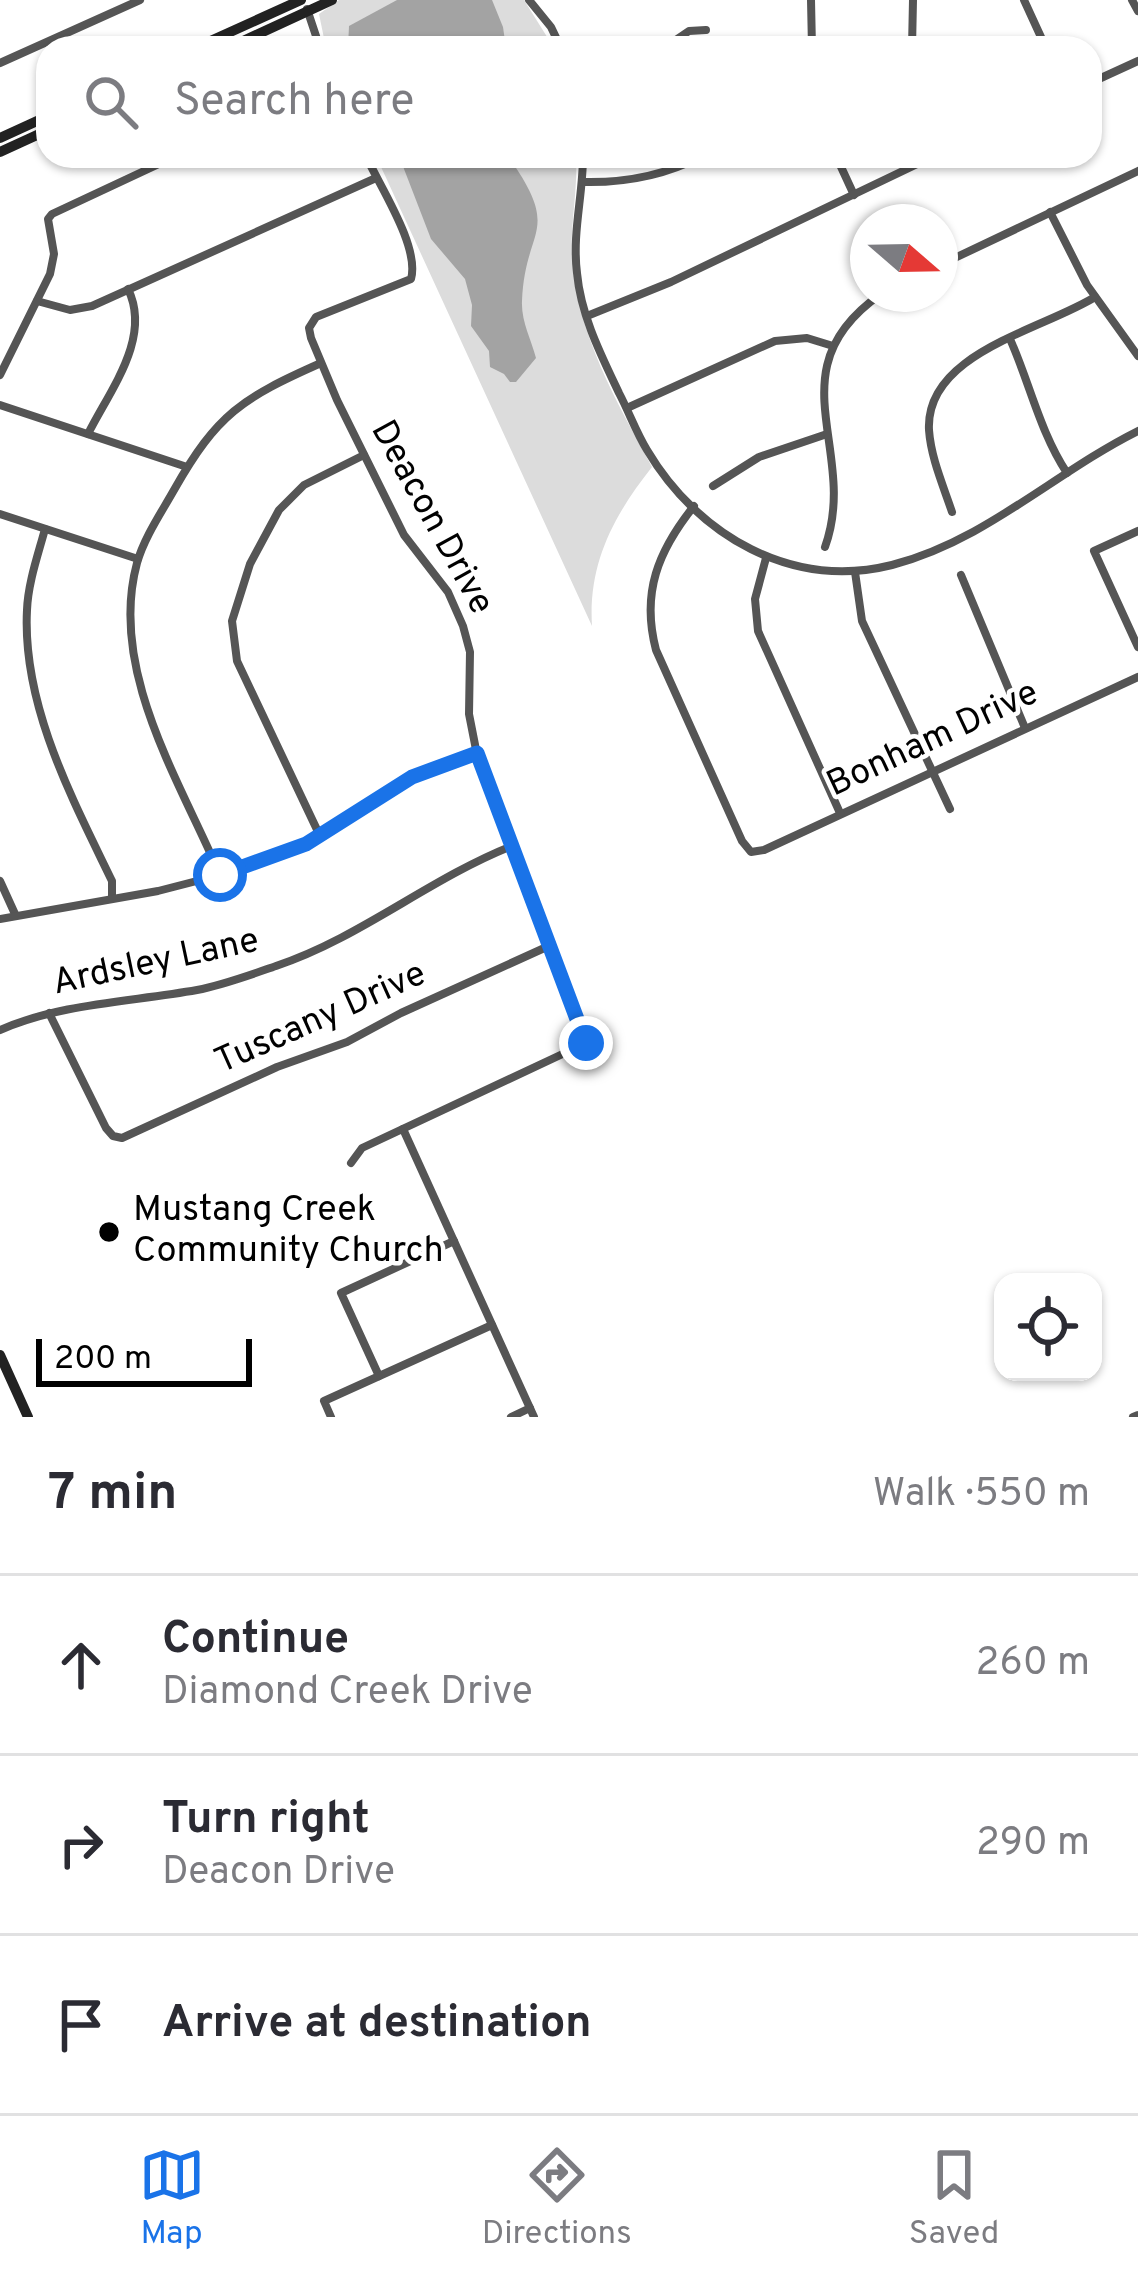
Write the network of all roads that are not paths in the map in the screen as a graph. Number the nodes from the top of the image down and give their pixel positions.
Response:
1 (140, 0) edge
2 (332, 0) edge
3 (529, 0) edge
4 (811, 0) edge
5 (913, 0) edge
6 (1024, 0) edge
7 (1132, 0) edge
8 (304, 4) edge
9 (1138, 11) edge
10 (706, 30) dead end
11 (60, 36) edge
12 (225, 36) edge
13 (249, 36) edge
14 (316, 36) edge
15 (555, 36) edge
16 (683, 36) edge
17 (812, 36) edge
18 (912, 36) edge
19 (1040, 36) edge
20 (36, 47) edge
21 (1138, 61) edge
22 (0, 63) edge
23 (1102, 78) edge
24 (36, 124) edge
25 (36, 134) edge
26 (1, 147) edge
27 (150, 168) edge
28 (371, 168) edge
29 (583, 168) edge
30 (680, 168) edge
31 (842, 168) edge
32 (909, 168) edge
33 (1138, 171) edge
34 (376, 178) junction
35 (582, 182) junction
36 (854, 195) junction
37 (1050, 212) junction
38 (958, 256) edge
39 (128, 289) junction
40 (1095, 297) junction
41 (37, 302) junction
42 (858, 312) edge
43 (587, 316) junction
44 (1010, 339) junction
45 (833, 346) junction
46 (1138, 356) edge
47 (321, 363) junction
48 (0, 375) edge
49 (0, 405) edge
50 (627, 408) junction
51 (1138, 431) edge
52 (88, 434) junction
53 (827, 434) junction
54 (364, 455) junction
55 (187, 467) junction
56 (1067, 473) junction
57 (713, 486) dead end
58 (694, 506) junction
59 (952, 512) dead end
60 (0, 514) edge
61 (45, 529) junction
62 (1138, 530) edge
63 (825, 547) dead end
64 (766, 558) junction
65 (138, 560) junction
66 (855, 572) junction
67 (961, 575) dead end
68 (1138, 647) edge
69 (1138, 677) edge
70 (1025, 728) junction
71 (477, 753) junction
72 (932, 772) junction
73 (950, 809) dead end
74 (840, 813) junction
75 (320, 836) junction
76 (512, 846) junction
77 (220, 875) junction
78 (0, 880) edge
79 (112, 897) junction
80 (15, 914) junction
81 (0, 919) edge
82 (551, 945) junction
83 (49, 1013) junction
84 (0, 1030) edge
85 (403, 1129) junction
86 (351, 1163) dead end
87 (454, 1241) junction
88 (492, 1325) junction
89 (0, 1355) edge
90 (380, 1376) junction
91 (532, 1412) edge
92 (28, 1417) edge
93 (331, 1417) edge
94 (511, 1417) edge

1 - 11 street
2 - 8 main road
3 - 15 street
4 - 17 street
5 - 18 street
6 - 19 street
7 - 9 street
8 - 12 main road
8 - 13 main road
8 - 14 street
10 - 16 street
20 - 22 street
21 - 23 street
24 - 26 main road
25 - 26 main road
27 - 41 street
28 - 34 street
29 - 35 street
30 - 35 street
31 - 36 street
32 - 36 street
33 - 37 street
34 - 39 street
34 - 47 street
35 - 43 street
36 - 43 street
37 - 38 street
37 - 40 street
39 - 41 street
39 - 52 street
40 - 44 street
40 - 46 street
41 - 48 street
42 - 45 street
43 - 50 street
44 - 56 street
44 - 59 street
45 - 50 street
45 - 53 street
47 - 54 street, Deacon Drive
47 - 55 street
49 - 52 street
50 - 58 street
51 - 56 street
52 - 55 street
53 - 57 street
53 - 63 street
54 - 71 street, Deacon Drive
54 - 75 street
55 - 65 street
56 - 66 street
58 - 64 street
58 - 74 street, Bonham Drive
60 - 61 street
61 - 65 street
61 - 79 street
62 - 68 street
64 - 66 street
64 - 74 street
65 - 77 street
66 - 72 street
67 - 70 street
69 - 70 street, Bonham Drive
70 - 72 street, Bonham Drive
71 - 75 street
71 - 76 street, Deacon Drive
72 - 73 street
72 - 74 street, Bonham Drive
75 - 77 street
76 - 82 street, Deacon Drive
76 - 83 street, Ardsley Lane
77 - 79 street
78 - 80 street
79 - 80 street
80 - 81 street
82 - 83 street, Tuscany Drive
82 - 85 street, Deacon Drive
83 - 84 street, Ardsley Lane
85 - 86 street
85 - 87 street
87 - 88 street
87 - 90 street
88 - 90 street
88 - 91 street
89 - 92 main road
90 - 93 street
91 - 94 street

